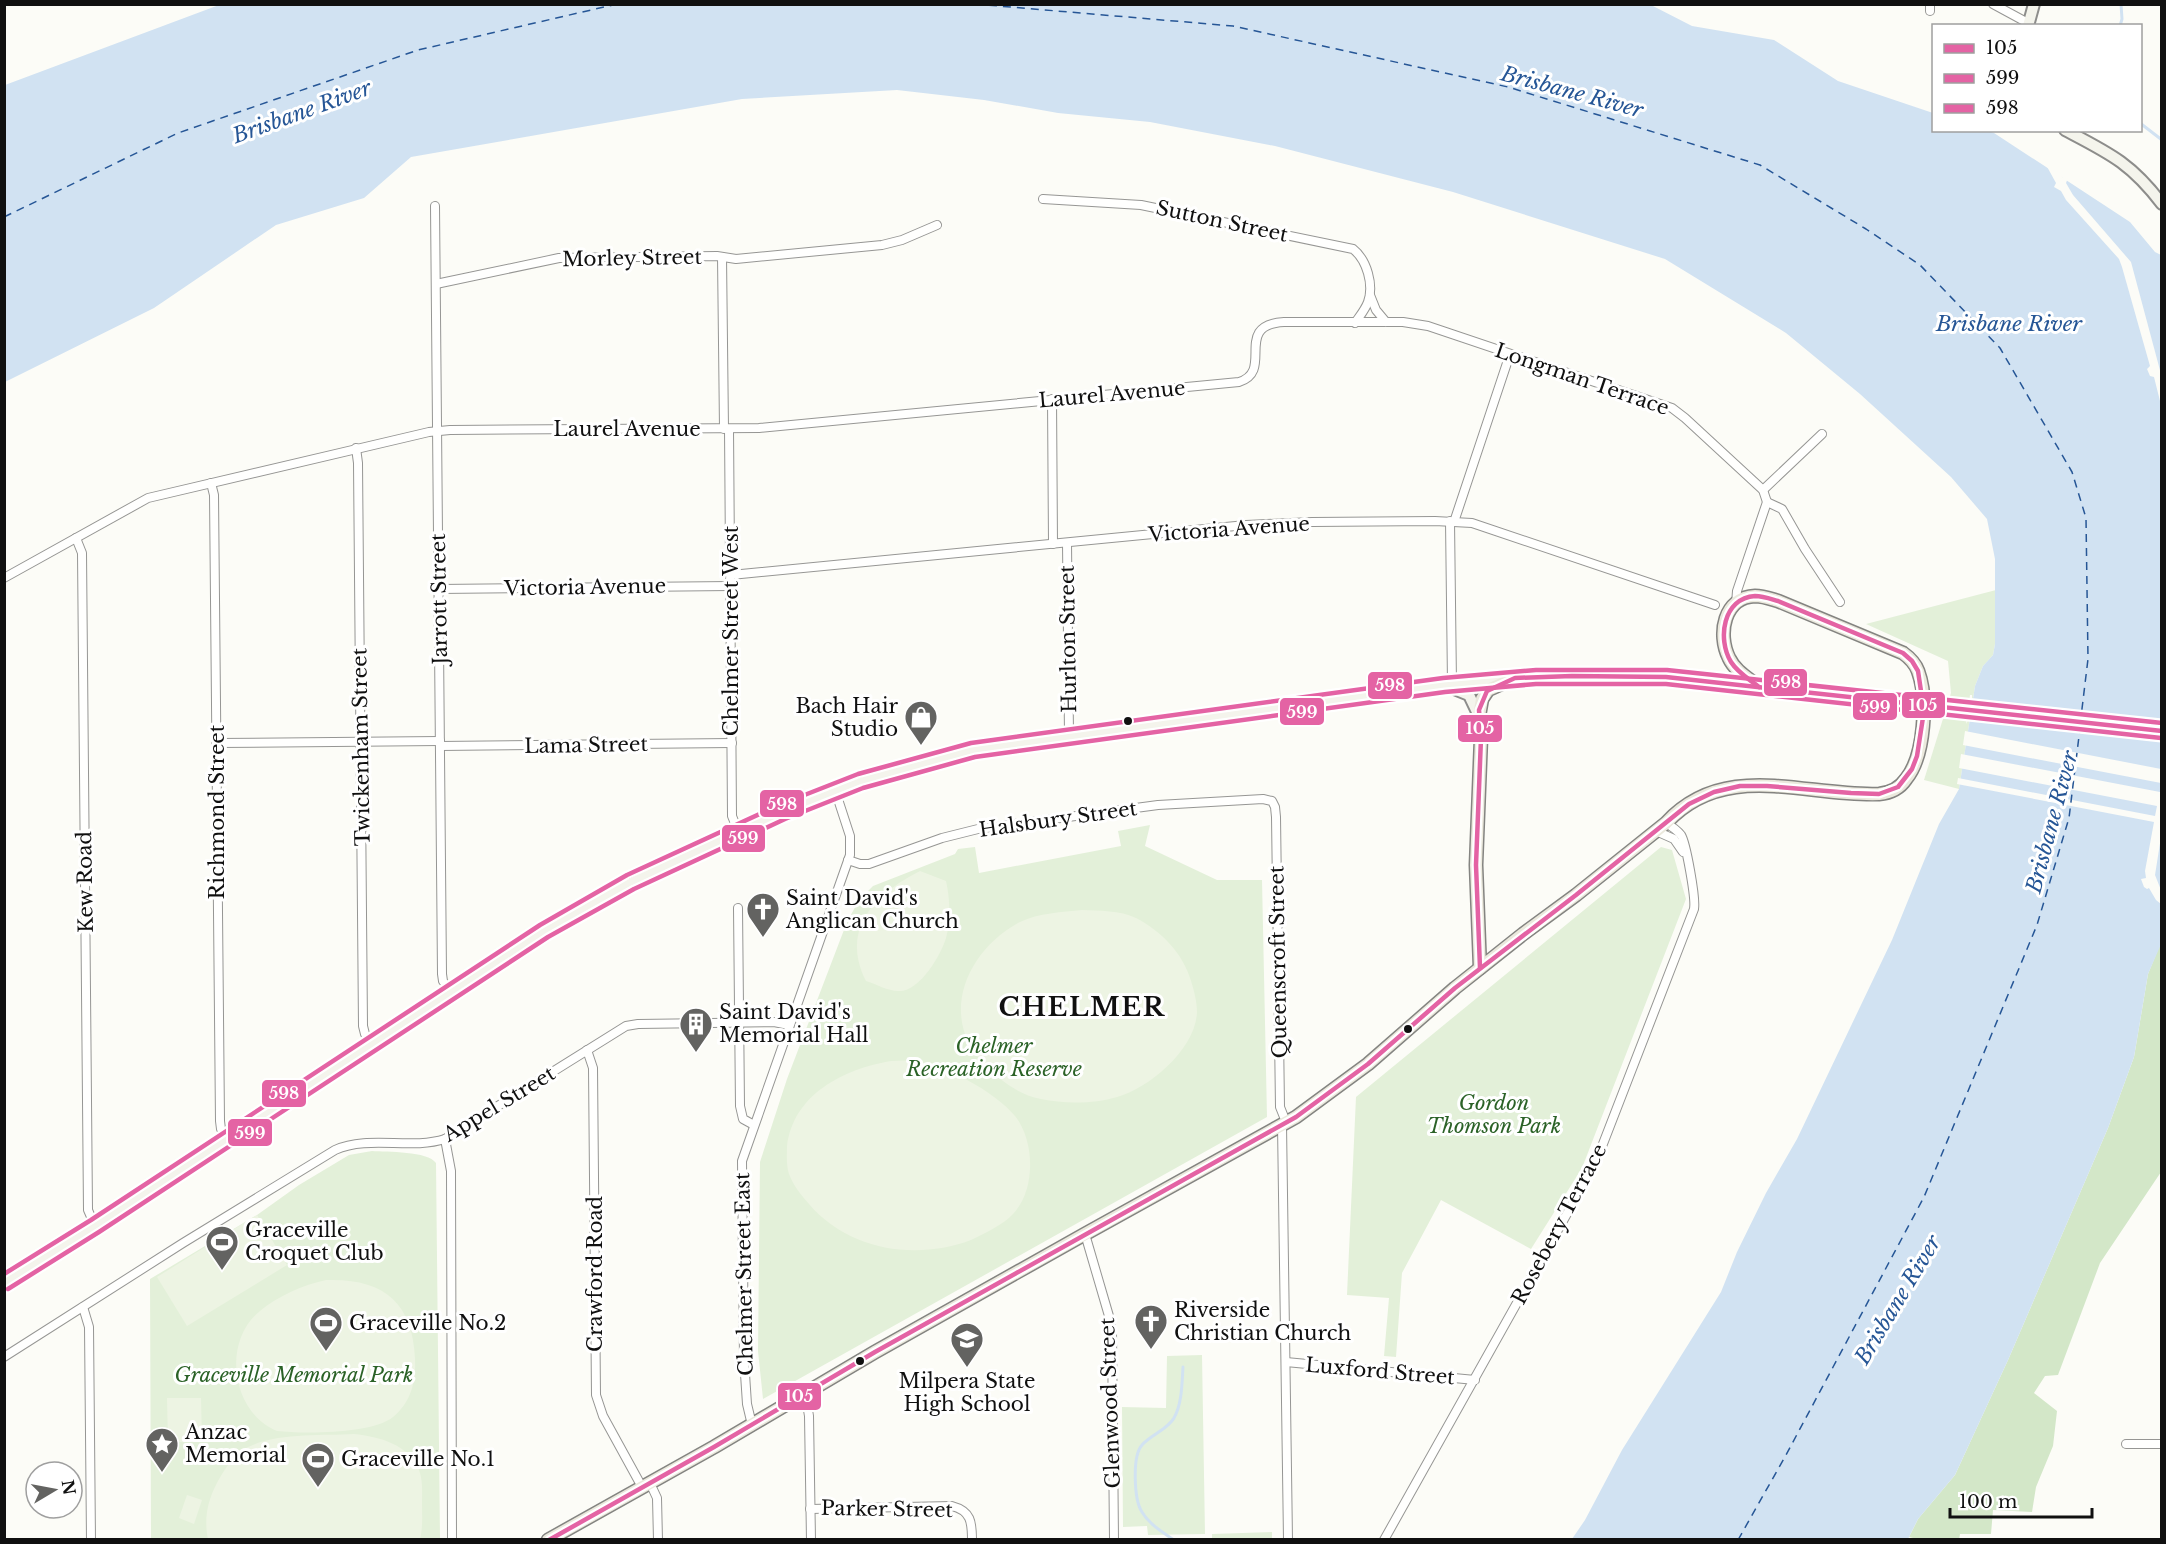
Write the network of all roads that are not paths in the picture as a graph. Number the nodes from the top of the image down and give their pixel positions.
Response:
1 (1993, 4) edge
2 (2034, 4) edge
3 (2028, 24) edge
4 (2069, 132) edge
5 (1043, 199) dead end
6 (2162, 204) edge
7 (435, 206) dead end
8 (937, 225) dead end
9 (722, 256) junction
10 (436, 284) junction
11 (1369, 291) junction
12 (1386, 322) junction
13 (1355, 323) junction
14 (1256, 353) joint
15 (1510, 354) junction
16 (1052, 399) junction
17 (727, 429) junction
18 (438, 431) junction
19 (1822, 434) dead end
20 (356, 448) junction
21 (211, 483) junction
22 (1763, 490) junction
23 (1767, 502) junction
24 (1452, 522) junction
25 (76, 538) junction
26 (1067, 543) junction
27 (1053, 544) junction
28 (731, 575) junction
29 (4, 578) edge
30 (731, 586) junction
31 (439, 589) junction
32 (1840, 602) dead end
33 (1736, 604) junction
34 (1716, 605) dead end
35 (1515, 678) junction
36 (1448, 684) junction
37 (1759, 687) junction
38 (1479, 716) junction
39 (2162, 731) edge
40 (1069, 735) junction
41 (361, 742) junction
42 (216, 743) junction
43 (440, 743) junction
44 (732, 743) junction
45 (835, 790) junction
46 (1272, 801) joint
47 (1661, 827) junction
48 (738, 831) junction
49 (1686, 855) junction
50 (848, 860) junction
51 (738, 908) dead end
52 (1480, 968) junction
53 (450, 991) junction
54 (740, 1022) junction
55 (789, 1025) junction
56 (370, 1044) junction
57 (587, 1050) junction
58 (1284, 1124) junction
59 (754, 1125) junction
60 (445, 1139) junction
61 (227, 1140) junction
62 (95, 1226) junction
63 (1085, 1234) junction
64 (4, 1283) edge
65 (83, 1307) junction
66 (4, 1357) edge
67 (1286, 1362) junction
68 (1475, 1380) junction
69 (800, 1396) junction
70 (752, 1425) junction
71 (2126, 1444) dead end
72 (2162, 1444) edge
73 (646, 1485) junction
74 (810, 1509) junction
75 (91, 1539) edge
76 (452, 1539) edge
77 (548, 1539) edge
78 (658, 1539) edge
79 (811, 1539) edge
80 (972, 1539) edge
81 (1114, 1539) edge
82 (1288, 1539) edge
83 (1384, 1539) edge

1 - 3 street
2 - 3 main road
4 - 6 main road
5 - 11 street, Sutton Street
7 - 10 street, Jarrott Street
8 - 9 street
9 - 10 street, Morley Street
9 - 17 street, Chelmer Street West
10 - 18 street, Jarrott Street
11 - 12 street, Sutton Street
11 - 13 street
12 - 13 street, Longman Terrace
12 - 15 street, Longman Terrace
13 - 14 street, Longman Terrace
14 - 16 street, Laurel Avenue
15 - 22 street, Longman Terrace
15 - 24 street
16 - 17 street, Laurel Avenue
16 - 27 street, Hurlton Street
17 - 18 street, Laurel Avenue
17 - 28 street, Chelmer Street West
18 - 20 street, Laurel Avenue
18 - 31 street, Jarrott Street
19 - 22 street
20 - 21 street, Laurel Avenue
20 - 41 street, Twickenham Street
21 - 25 street, Laurel Avenue
21 - 42 street, Richmond Street
22 - 23 street, Longman Terrace
23 - 32 street
23 - 33 street
24 - 26 street, Victoria Avenue
24 - 34 street, Victoria Avenue
24 - 36 street
25 - 29 street, Laurel Avenue
25 - 62 street, Kew Road
26 - 27 street, Victoria Avenue
26 - 40 street, Hurlton Street
27 - 28 street, Victoria Avenue
28 - 30 street, Chelmer Street West
30 - 31 street, Victoria Avenue
30 - 44 street, Chelmer Street West
31 - 43 street, Jarrott Street
33 - 37 main road
33 - 47 main road
35 - 36 main road
35 - 37 main road
35 - 38 main road
36 - 38 main road
36 - 40 main road
37 - 39 main road, bridge
38 - 52 main road
40 - 45 main road
41 - 42 street, Lama Street
41 - 43 street, Lama Street
41 - 56 street, Twickenham Street
42 - 61 street, Richmond Street
43 - 44 street, Lama Street
43 - 53 street, Jarrott Street
44 - 48 street, Chelmer Street West
45 - 48 main road
45 - 50 street, Chelmer Street East
46 - 50 street, Halsbury Street
46 - 58 street, Queenscroft Street
47 - 49 street
47 - 49 street, Rosebery Terrace
47 - 52 main road
48 - 53 main road
49 - 68 street, Rosebery Terrace
50 - 55 street, Chelmer Street East
51 - 54 street
52 - 58 main road
53 - 56 main road
54 - 55 street, Appel Street
54 - 57 street, Appel Street
54 - 59 street
55 - 59 street, Chelmer Street East
56 - 61 main road
57 - 60 street, Appel Street
57 - 73 street, Crawford Road
58 - 63 main road
58 - 67 street, Queenscroft Street
59 - 70 street, Chelmer Street East
60 - 65 street, Appel Street
60 - 76 street
61 - 62 main road
62 - 64 main road
63 - 69 main road
63 - 81 street, Glenwood Street
65 - 66 street, Appel Street
65 - 75 street
67 - 68 street, Luxford Street
67 - 82 street, Queenscroft Street
68 - 83 street, Rosebery Terrace
69 - 70 main road
69 - 74 street
70 - 73 main road
71 - 72 street
73 - 77 main road
73 - 78 street, Crawford Road
74 - 79 street
74 - 80 street, Parker Street

